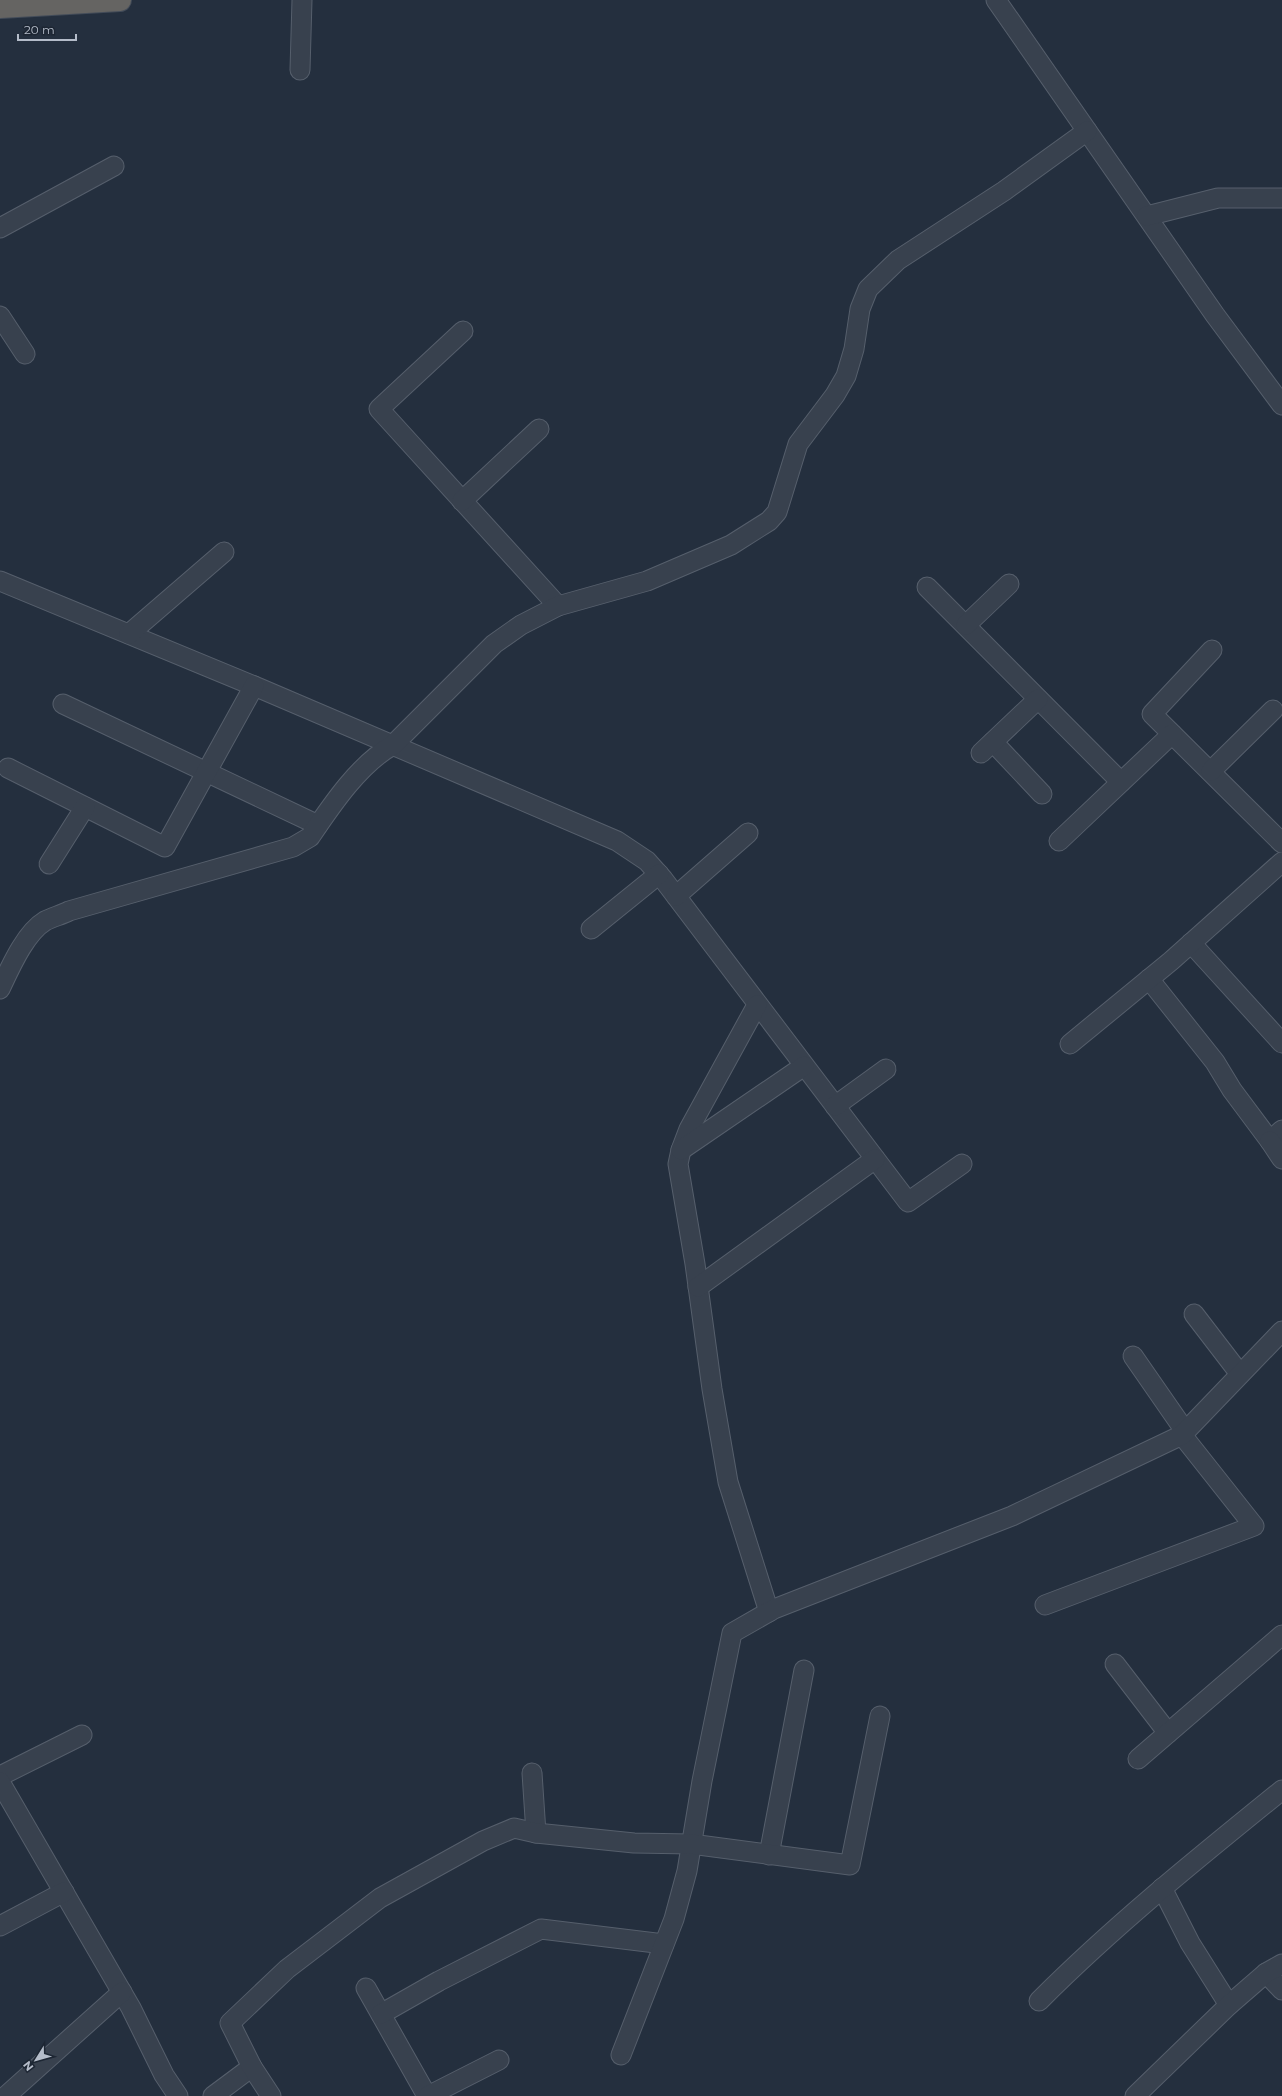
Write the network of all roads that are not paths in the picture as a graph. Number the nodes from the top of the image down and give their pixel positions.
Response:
1 (120, 0) edge
2 (302, 0) edge
3 (996, 0) edge
4 (0, 7) edge
5 (300, 70) dead end
6 (1087, 131) junction
7 (114, 166) dead end
8 (1282, 198) edge
9 (1147, 216) junction
10 (0, 228) edge
11 (0, 316) edge
12 (463, 331) dead end
13 (25, 354) dead end
14 (1282, 405) edge
15 (540, 429) dead end
16 (462, 501) junction
17 (224, 552) dead end
18 (0, 581) edge
19 (1009, 584) dead end
20 (927, 587) dead end
21 (558, 606) junction
22 (966, 625) junction
23 (129, 634) junction
24 (1212, 650) dead end
25 (254, 686) junction
26 (1038, 699) junction
27 (63, 704) dead end
28 (1273, 710) dead end
29 (1172, 734) junction
30 (393, 745) junction
31 (8, 768) dead end
32 (1210, 771) junction
33 (206, 772) junction
34 (1121, 782) junction
35 (1042, 794) dead end
36 (85, 807) junction
37 (318, 825) junction
38 (748, 833) dead end
39 (1059, 841) dead end
40 (1282, 843) edge
41 (49, 864) dead end
42 (1282, 864) edge
43 (659, 874) junction
44 (676, 896) junction
45 (591, 929) dead end
46 (1191, 943) junction
47 (1149, 979) junction
48 (0, 989) edge
49 (757, 1005) junction
50 (1282, 1043) edge
51 (1070, 1044) dead end
52 (804, 1066) junction
53 (886, 1069) dead end
54 (835, 1106) junction
55 (1276, 1136) edge
56 (680, 1150) junction
57 (875, 1159) junction
58 (1282, 1160) edge
59 (962, 1164) dead end
60 (698, 1287) junction
61 (1194, 1314) dead end
62 (1282, 1331) edge
63 (1133, 1356) dead end
64 (1240, 1374) junction
65 (1183, 1433) junction
66 (1045, 1605) dead end
67 (769, 1612) junction
68 (1282, 1635) edge
69 (1115, 1664) dead end
70 (804, 1670) dead end
71 (880, 1716) dead end
72 (1168, 1733) junction
73 (82, 1735) dead end
74 (1138, 1759) dead end
75 (532, 1773) dead end
76 (0, 1782) edge
77 (1282, 1790) edge
78 (536, 1834) junction
79 (691, 1844) junction
80 (769, 1855) junction
81 (1162, 1888) junction
82 (64, 1892) junction
83 (0, 1926) edge
84 (664, 1944) junction
85 (1274, 1968) edge
86 (366, 1988) dead end
87 (1282, 1990) edge
88 (122, 1992) junction
89 (1039, 2001) dead end
90 (1229, 2005) junction
91 (381, 2014) junction
92 (621, 2055) dead end
93 (499, 2060) dead end
94 (252, 2067) junction
95 (6, 2096) edge
96 (178, 2096) edge
97 (213, 2096) edge
98 (271, 2096) edge
99 (427, 2096) edge
100 (1135, 2096) edge

1 - 4 highway
2 - 5 street
3 - 6 street
6 - 9 street
6 - 21 street
7 - 10 street
8 - 9 street
9 - 14 street
11 - 13 street
12 - 16 street
15 - 16 street
16 - 21 street
17 - 23 street
18 - 23 street
19 - 22 street
20 - 22 street
21 - 30 street
22 - 26 street
23 - 25 street
24 - 29 street
25 - 30 street
25 - 33 street
26 - 34 street
26 - 35 street
27 - 33 street
28 - 32 street
29 - 32 street
29 - 34 street
30 - 37 street
30 - 43 street
31 - 36 street
32 - 40 street
33 - 36 street
33 - 37 street
34 - 39 street
36 - 41 street
37 - 48 street
38 - 44 street
42 - 46 street
43 - 44 street
43 - 45 street
44 - 49 street
46 - 47 street
46 - 50 street
47 - 51 street
47 - 55 street
49 - 52 street
49 - 56 street
52 - 54 street
52 - 56 street
53 - 54 street
54 - 57 street
55 - 58 street
56 - 60 street
57 - 59 street
57 - 60 street
60 - 67 street
61 - 64 street
62 - 64 street
63 - 65 street
64 - 65 street
65 - 66 street
65 - 67 street
67 - 79 street
68 - 72 street
69 - 72 street
70 - 80 street
71 - 80 street
72 - 74 street
73 - 76 street
75 - 78 street
76 - 82 street
77 - 81 street
78 - 79 street
78 - 94 street
79 - 80 street
79 - 84 street
81 - 89 street
81 - 90 street
82 - 83 street
82 - 88 street
84 - 91 street
84 - 92 street
85 - 87 street
85 - 90 street
86 - 91 street
88 - 95 street
88 - 96 street
90 - 100 street
91 - 99 street
93 - 99 street
94 - 97 street
94 - 98 street

